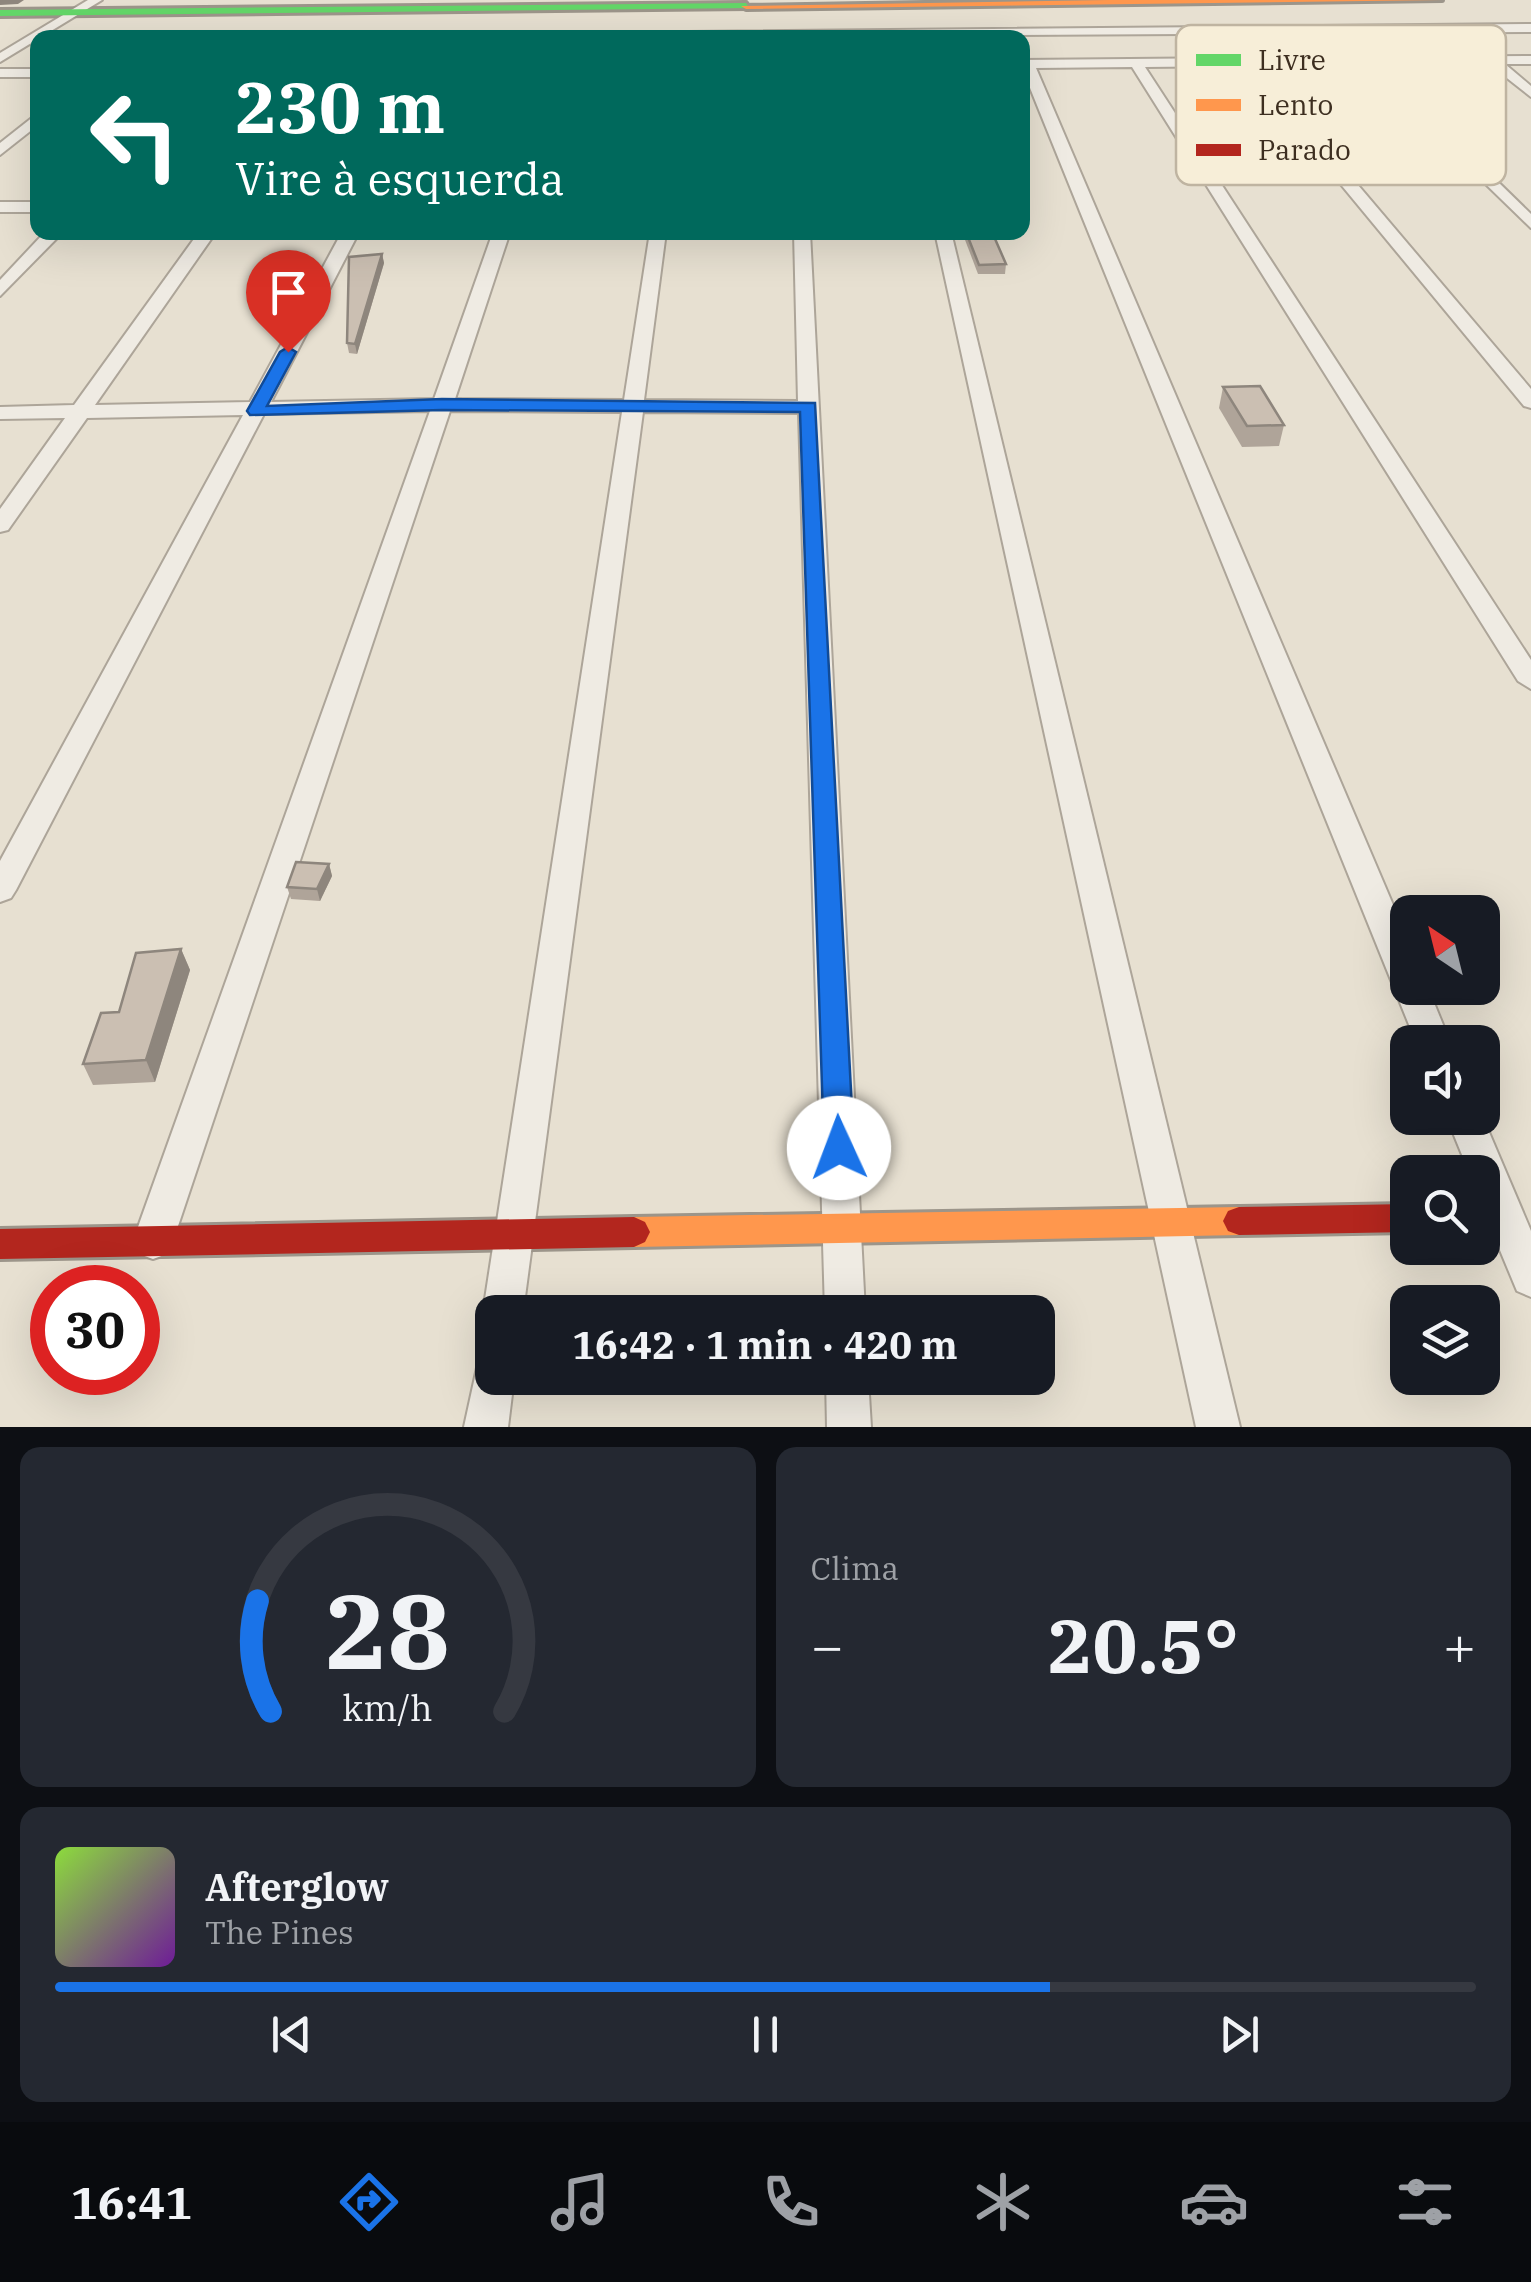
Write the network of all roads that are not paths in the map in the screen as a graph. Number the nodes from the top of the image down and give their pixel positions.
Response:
1 (1368, 0) edge
2 (1437, 0) edge
3 (1064, 2) edge
4 (730, 3) edge
5 (86, 6) edge
6 (466, 11) edge
7 (0, 13) edge
8 (1396, 25) edge
9 (1506, 28) edge
10 (1531, 28) edge
11 (51, 30) edge
12 (722, 30) edge
13 (1176, 31) edge
14 (1083, 32) junction
15 (1030, 33) edge
16 (0, 42) edge
17 (30, 42) edge
18 (30, 43) edge
19 (0, 58) edge
20 (1176, 63) edge
21 (1030, 64) edge
22 (1137, 64) junction
23 (1506, 72) edge
24 (30, 73) edge
25 (0, 74) edge
26 (1030, 76) edge
27 (1531, 93) edge
28 (30, 124) edge
29 (1176, 125) edge
30 (0, 151) edge
31 (1214, 185) edge
32 (1350, 185) edge
33 (1492, 185) edge
34 (30, 207) edge
35 (0, 208) edge
36 (1531, 223) edge
37 (48, 240) edge
38 (202, 240) edge
39 (348, 240) edge
40 (499, 240) edge
41 (657, 240) edge
42 (802, 240) edge
43 (944, 240) edge
44 (0, 291) edge
45 (1531, 402) edge
46 (634, 403) junction
47 (442, 404) junction
48 (809, 407) junction
49 (256, 411) junction
50 (80, 413) junction
51 (0, 414) edge
52 (0, 525) edge
53 (1531, 681) edge
54 (0, 890) edge
55 (1390, 937) edge
56 (1471, 1135) edge
57 (1390, 1218) edge
58 (1506, 1218) edge
59 (1172, 1219) junction
60 (842, 1226) junction
61 (514, 1233) junction
62 (152, 1241) junction
63 (0, 1244) edge
64 (1531, 1278) edge
65 (505, 1295) edge
66 (844, 1295) edge
67 (491, 1395) edge
68 (848, 1395) edge
69 (486, 1427) edge
70 (849, 1427) edge
71 (1218, 1427) edge

1 - 2 street
1 - 3 street
1 - 8 street
3 - 4 street
3 - 14 street
4 - 6 street
4 - 12 street
5 - 6 street
5 - 7 street
5 - 11 street
9 - 10 street
13 - 14 street
14 - 15 street
16 - 17 street
18 - 19 street
20 - 22 street
21 - 22 street
22 - 29 street
23 - 27 street
24 - 25 street
26 - 55 street
28 - 30 street
31 - 53 street
32 - 45 street
33 - 36 street
34 - 35 street
37 - 44 street
38 - 50 street
39 - 49 street
40 - 47 street
41 - 46 street
42 - 48 street
43 - 59 street
46 - 47 street
46 - 48 street
46 - 61 street
47 - 49 street
47 - 62 street
48 - 60 street
49 - 50 street
49 - 54 street
50 - 51 street
50 - 52 street
56 - 58 street
57 - 59 street
58 - 64 street
59 - 60 street
59 - 71 street
60 - 61 street
60 - 66 street
61 - 62 street
61 - 65 street
62 - 63 street
67 - 69 street
68 - 70 street

